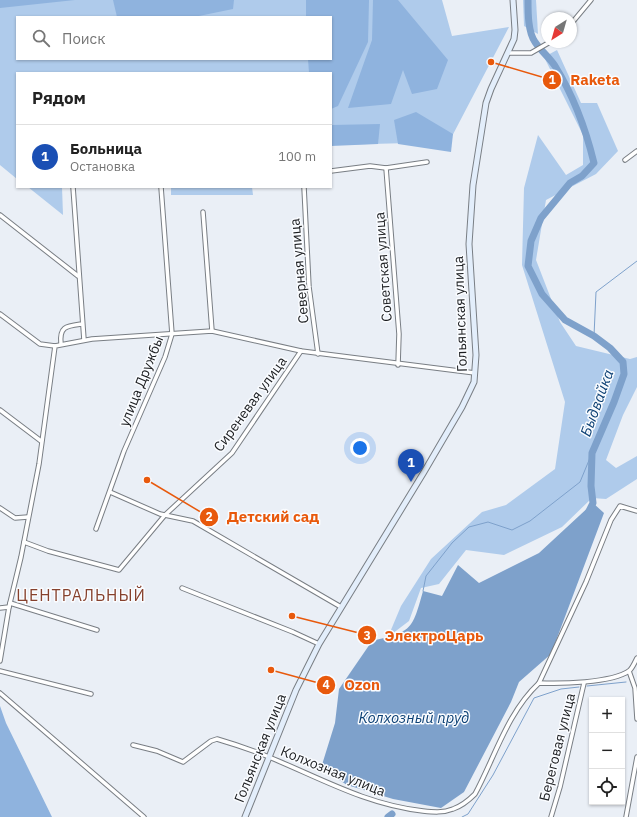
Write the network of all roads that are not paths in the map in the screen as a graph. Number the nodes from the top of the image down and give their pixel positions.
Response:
1 (513, 0) edge
2 (591, 0) edge
3 (577, 17) edge
4 (541, 47) edge
5 (508, 53) junction
6 (637, 151) edge
7 (625, 160) dead end
8 (427, 162) dead end
9 (386, 168) junction
10 (332, 171) edge
11 (73, 188) edge
12 (161, 188) edge
13 (304, 188) edge
14 (203, 212) dead end
15 (0, 215) edge
16 (78, 276) junction
17 (0, 314) edge
18 (82, 324) junction
19 (212, 331) junction
20 (172, 334) junction
21 (84, 340) junction
22 (61, 344) junction
23 (55, 346) junction
24 (301, 352) junction
25 (318, 354) junction
26 (398, 365) junction
27 (475, 373) junction
28 (0, 410) edge
29 (41, 441) junction
30 (110, 492) junction
31 (0, 508) edge
32 (637, 511) edge
33 (165, 515) junction
34 (28, 517) junction
35 (96, 529) dead end
36 (24, 542) junction
37 (182, 588) dead end
38 (9, 605) junction
39 (341, 607) junction
40 (0, 608) edge
41 (97, 630) dead end
42 (319, 644) junction
43 (637, 658) edge
44 (0, 661) edge
45 (0, 671) edge
46 (629, 671) junction
47 (539, 683) junction
48 (584, 683) junction
49 (0, 693) edge
50 (92, 694) dead end
51 (637, 719) edge
52 (133, 745) dead end
53 (269, 757) junction
54 (637, 757) edge
55 (439, 812) junction
56 (144, 817) edge
57 (245, 817) edge
58 (441, 817) edge
59 (551, 817) edge
60 (626, 817) edge

1 - 5 main road, Гольянская улица
2 - 3 street
4 - 5 street
5 - 27 main road, Гольянская улица
6 - 7 street
8 - 9 street
9 - 10 street
9 - 26 street, Советская улица
11 - 16 street
12 - 20 street, улица Дружбы
13 - 25 street, Северная улица
14 - 19 street
15 - 16 street
16 - 18 street
17 - 23 street
18 - 21 street
18 - 22 street
19 - 20 street
19 - 24 street
20 - 21 street
20 - 30 street, улица Дружбы
21 - 22 street
22 - 23 street
23 - 29 street
24 - 25 street
24 - 33 street, Сиреневая улица
25 - 26 street
26 - 27 street
27 - 39 main road, Гольянская улица
28 - 29 street
29 - 34 street
30 - 33 street
30 - 35 street, улица Дружбы
31 - 34 street
32 - 47 street, Колхозная улица
33 - 36 street, Сиреневая улица
33 - 39 street
34 - 36 street
36 - 38 street
37 - 42 street
38 - 40 street
38 - 41 street
38 - 44 street
39 - 42 main road, Гольянская улица
42 - 53 main road, Гольянская улица
43 - 46 street
45 - 50 street
46 - 48 street
46 - 51 street
47 - 48 street
47 - 55 street, Колхозная улица
48 - 59 street, Береговая улица
49 - 56 street
52 - 53 street, Колхозная улица
53 - 55 street, Колхозная улица
53 - 57 main road, Гольянская улица
54 - 60 street
55 - 58 street

